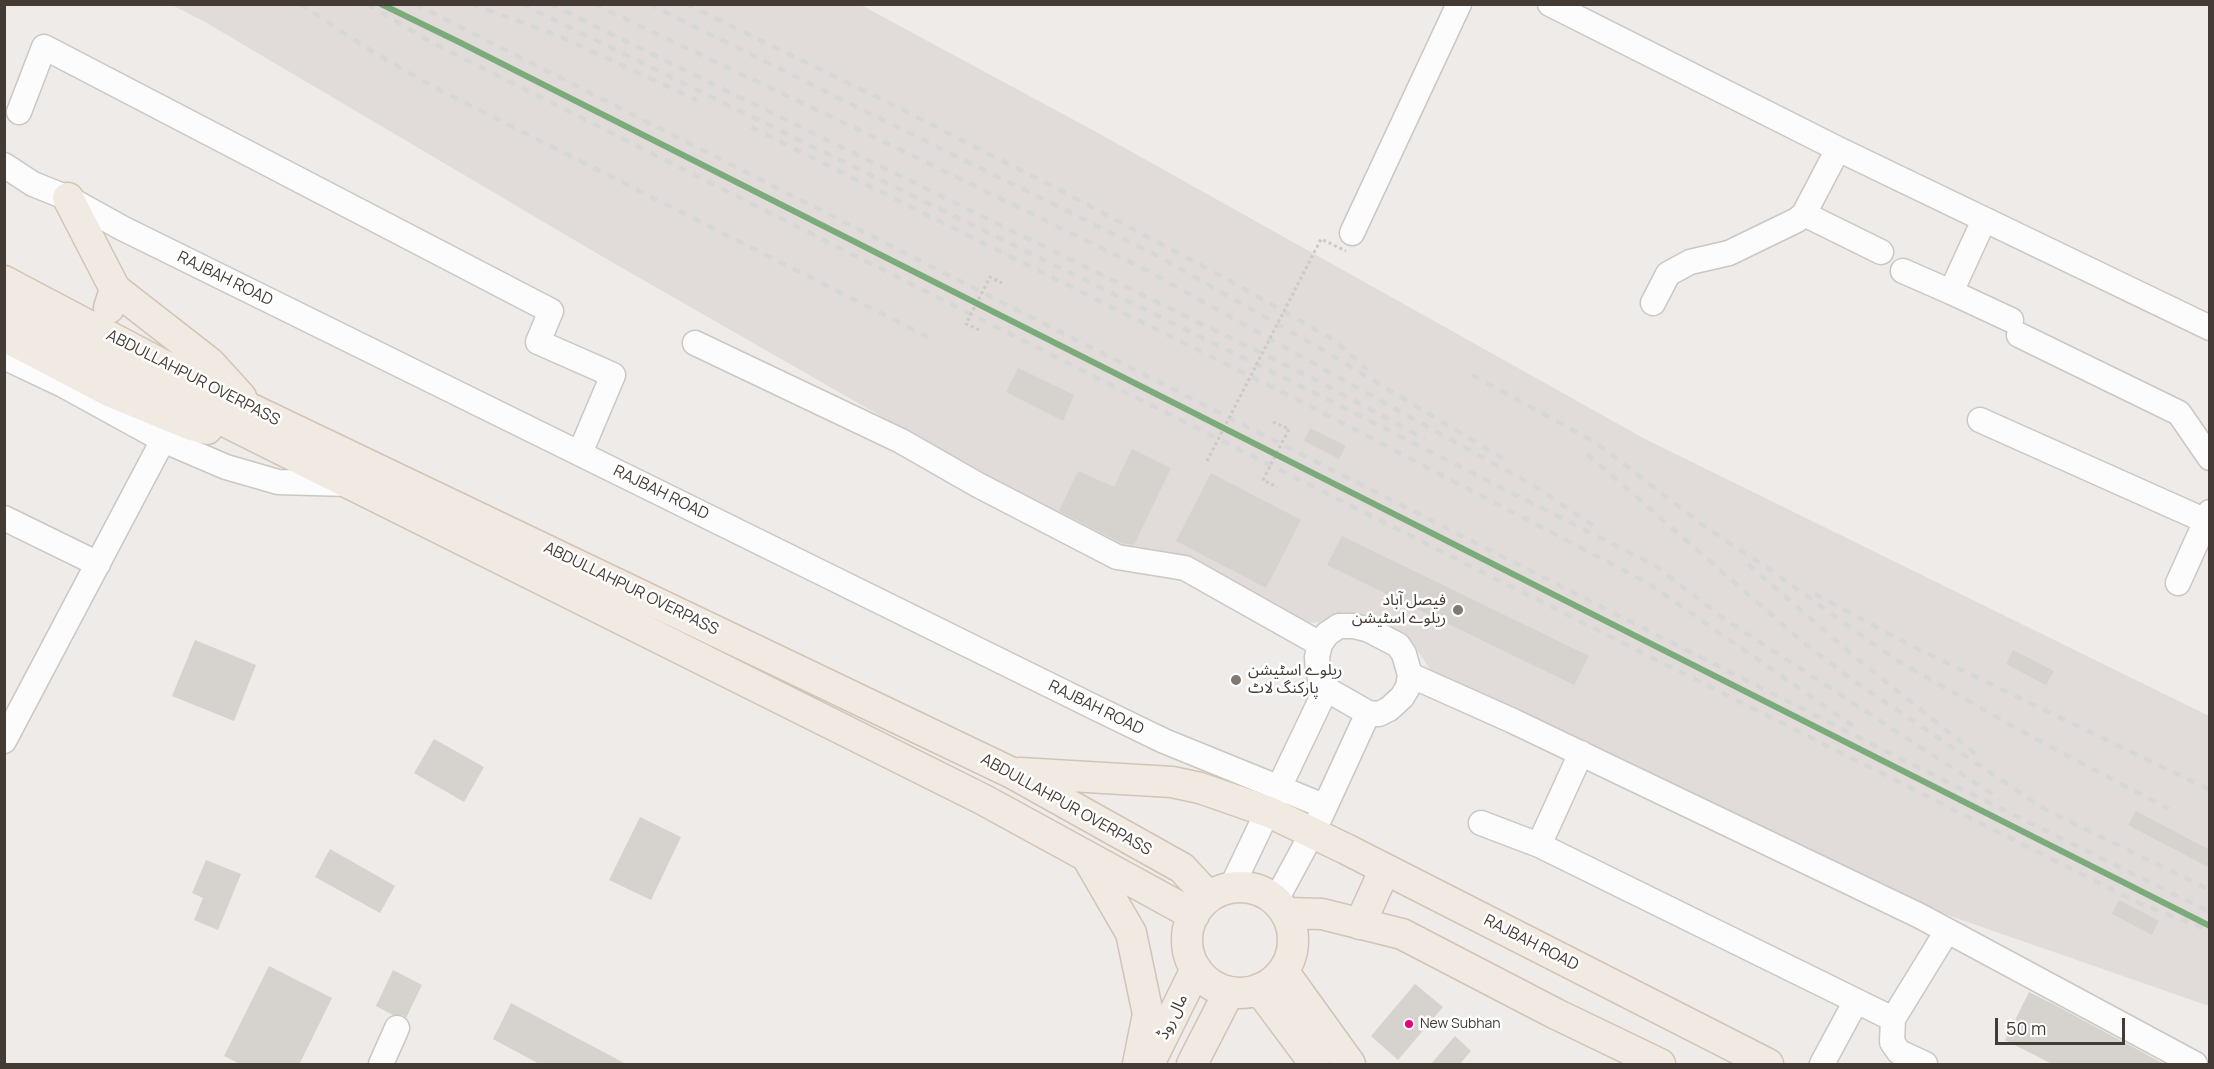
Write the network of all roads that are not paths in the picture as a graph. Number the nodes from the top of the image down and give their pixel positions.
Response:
1 (1459, 4) edge
2 (1550, 4) edge
3 (20, 112) dead end
4 (1838, 149) junction
5 (4, 165) edge
6 (68, 198) junction
7 (1804, 214) junction
8 (1984, 220) junction
9 (1349, 242) road end
10 (1881, 252) dead end
11 (1903, 271) dead end
12 (4, 281) edge
13 (116, 289) junction
14 (1951, 292) junction
15 (1653, 303) dead end
16 (16, 328) edge
17 (2210, 328) edge
18 (102, 331) junction
19 (695, 343) dead end
20 (251, 409) junction
21 (1980, 420) dead end
22 (163, 440) junction
23 (579, 453) junction
24 (2210, 458) edge
25 (353, 484) junction
26 (2208, 516) edge
27 (4, 518) edge
28 (2202, 547) edge
29 (98, 564) junction
30 (2178, 582) dead end
31 (1320, 644) junction
32 (1410, 675) junction
33 (1326, 689) junction
34 (1368, 714) junction
35 (4, 741) edge
36 (1581, 753) junction
37 (1012, 773) junction
38 (1274, 800) junction
39 (1318, 820) junction
40 (1481, 823) dead end
41 (1539, 844) junction
42 (1086, 855) junction
43 (1386, 869) junction
44 (1211, 900) junction
45 (1281, 907) junction
46 (1360, 924) junction
47 (1947, 931) junction
48 (1196, 969) junction
49 (1282, 971) junction
50 (1259, 989) junction
51 (1229, 992) junction
52 (1856, 1001) junction
53 (1893, 1019) junction
54 (397, 1028) dead end
55 (1721, 1054) edge
56 (1643, 1061) edge
57 (381, 1065) edge
58 (1138, 1065) edge
59 (1149, 1065) edge
60 (1192, 1065) edge
61 (1315, 1065) edge
62 (1350, 1065) edge
63 (1768, 1065) edge
64 (1822, 1065) edge
65 (1925, 1065) edge
66 (2195, 1065) edge

1 - 9 street
2 - 4 street
3 - 23 street
4 - 7 street
4 - 8 street
5 - 6 street, RAJBAH ROAD
6 - 13 main road
6 - 23 street, RAJBAH ROAD
7 - 10 street
7 - 15 street
8 - 14 street
8 - 17 street
11 - 14 street
12 - 16 main road
13 - 18 main road
13 - 20 main road
14 - 24 street
16 - 18 main road, ABDULLAHPUR OVERPASS
16 - 22 street
16 - 25 main road, ABDULLAHPUR OVERPASS
18 - 20 main road, ABDULLAHPUR OVERPASS
19 - 31 street
20 - 37 main road, ABDULLAHPUR OVERPASS
21 - 26 street
22 - 25 street
22 - 29 street
23 - 38 street, RAJBAH ROAD
25 - 42 main road, ABDULLAHPUR OVERPASS
26 - 28 street
27 - 29 street
28 - 30 street
29 - 35 street
31 - 32 street
31 - 33 street
32 - 34 street
32 - 36 street
33 - 34 street
33 - 38 street
34 - 39 street
36 - 41 street
36 - 47 street
37 - 38 main road, RAJBAH ROAD
37 - 44 main road, ABDULLAHPUR OVERPASS
38 - 39 main road, RAJBAH ROAD
38 - 44 street
39 - 43 main road, RAJBAH ROAD
39 - 45 street
40 - 41 street
41 - 52 street
42 - 44 main road, ABDULLAHPUR OVERPASS
42 - 58 main road
43 - 46 main road
43 - 55 main road, RAJBAH ROAD
44 - 45 main road
44 - 48 main road
45 - 46 main road
45 - 49 main road
46 - 56 main road
47 - 53 street
47 - 66 street
48 - 51 main road
48 - 59 main road, مال روڈ
49 - 50 main road
49 - 62 main road
50 - 51 main road
50 - 61 main road
51 - 60 main road
52 - 53 street
52 - 64 street
53 - 65 street
54 - 57 street
55 - 63 main road, RAJBAH ROAD

